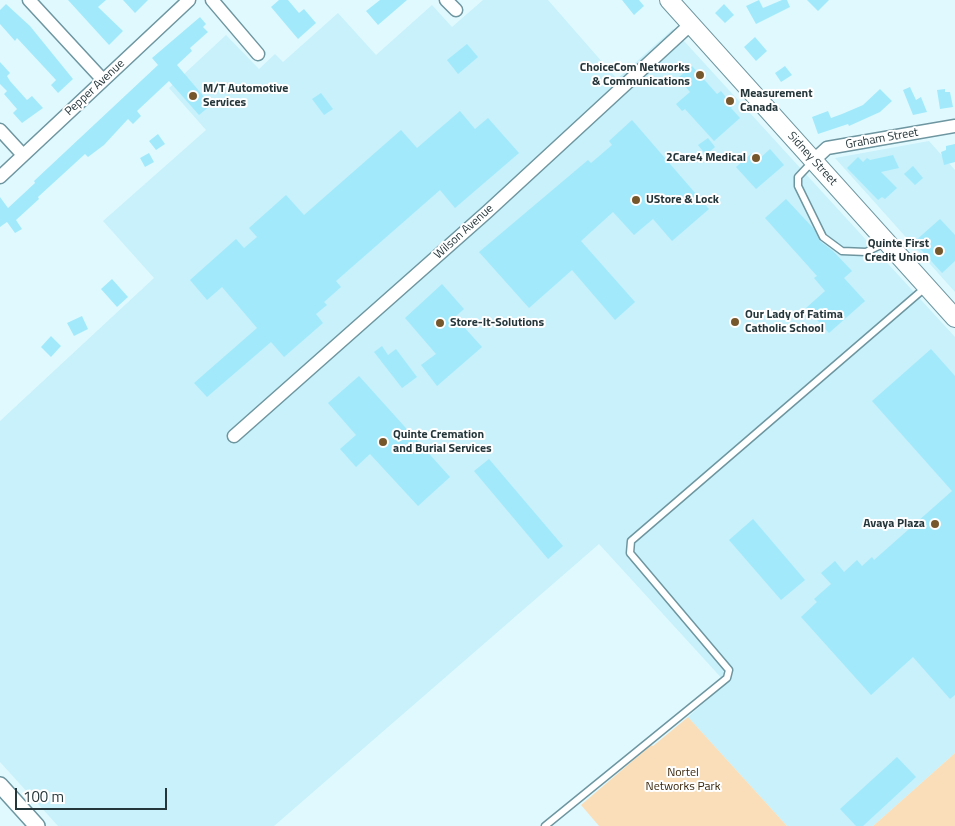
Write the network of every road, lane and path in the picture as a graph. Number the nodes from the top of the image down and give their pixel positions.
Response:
1 (29, 0) edge
2 (190, 0) edge
3 (212, 0) edge
4 (446, 0) edge
5 (669, 0) edge
6 (456, 10) dead end
7 (691, 24) junction
8 (258, 54) dead end
9 (103, 80) junction
10 (955, 126) edge
11 (0, 130) edge
12 (23, 155) junction
13 (813, 161) junction
14 (0, 177) edge
15 (886, 242) junction
16 (927, 286) junction
17 (955, 318) edge
18 (234, 436) dead end
19 (0, 785) edge
20 (38, 826) edge
21 (545, 826) edge

1 - 9 street
2 - 9 street, Pepper Avenue
3 - 8 street
4 - 6 street
5 - 7 main road, Sidney Street
7 - 13 main road, Sidney Street
7 - 18 street, Wilson Avenue
9 - 12 street, Pepper Avenue
10 - 13 street, Graham Street
11 - 12 street
12 - 14 street, Pepper Avenue
13 - 15 main road, Sidney Street
13 - 15 lane
15 - 16 main road, Sidney Street
16 - 17 main road, Sidney Street
16 - 21 lane
19 - 20 street

